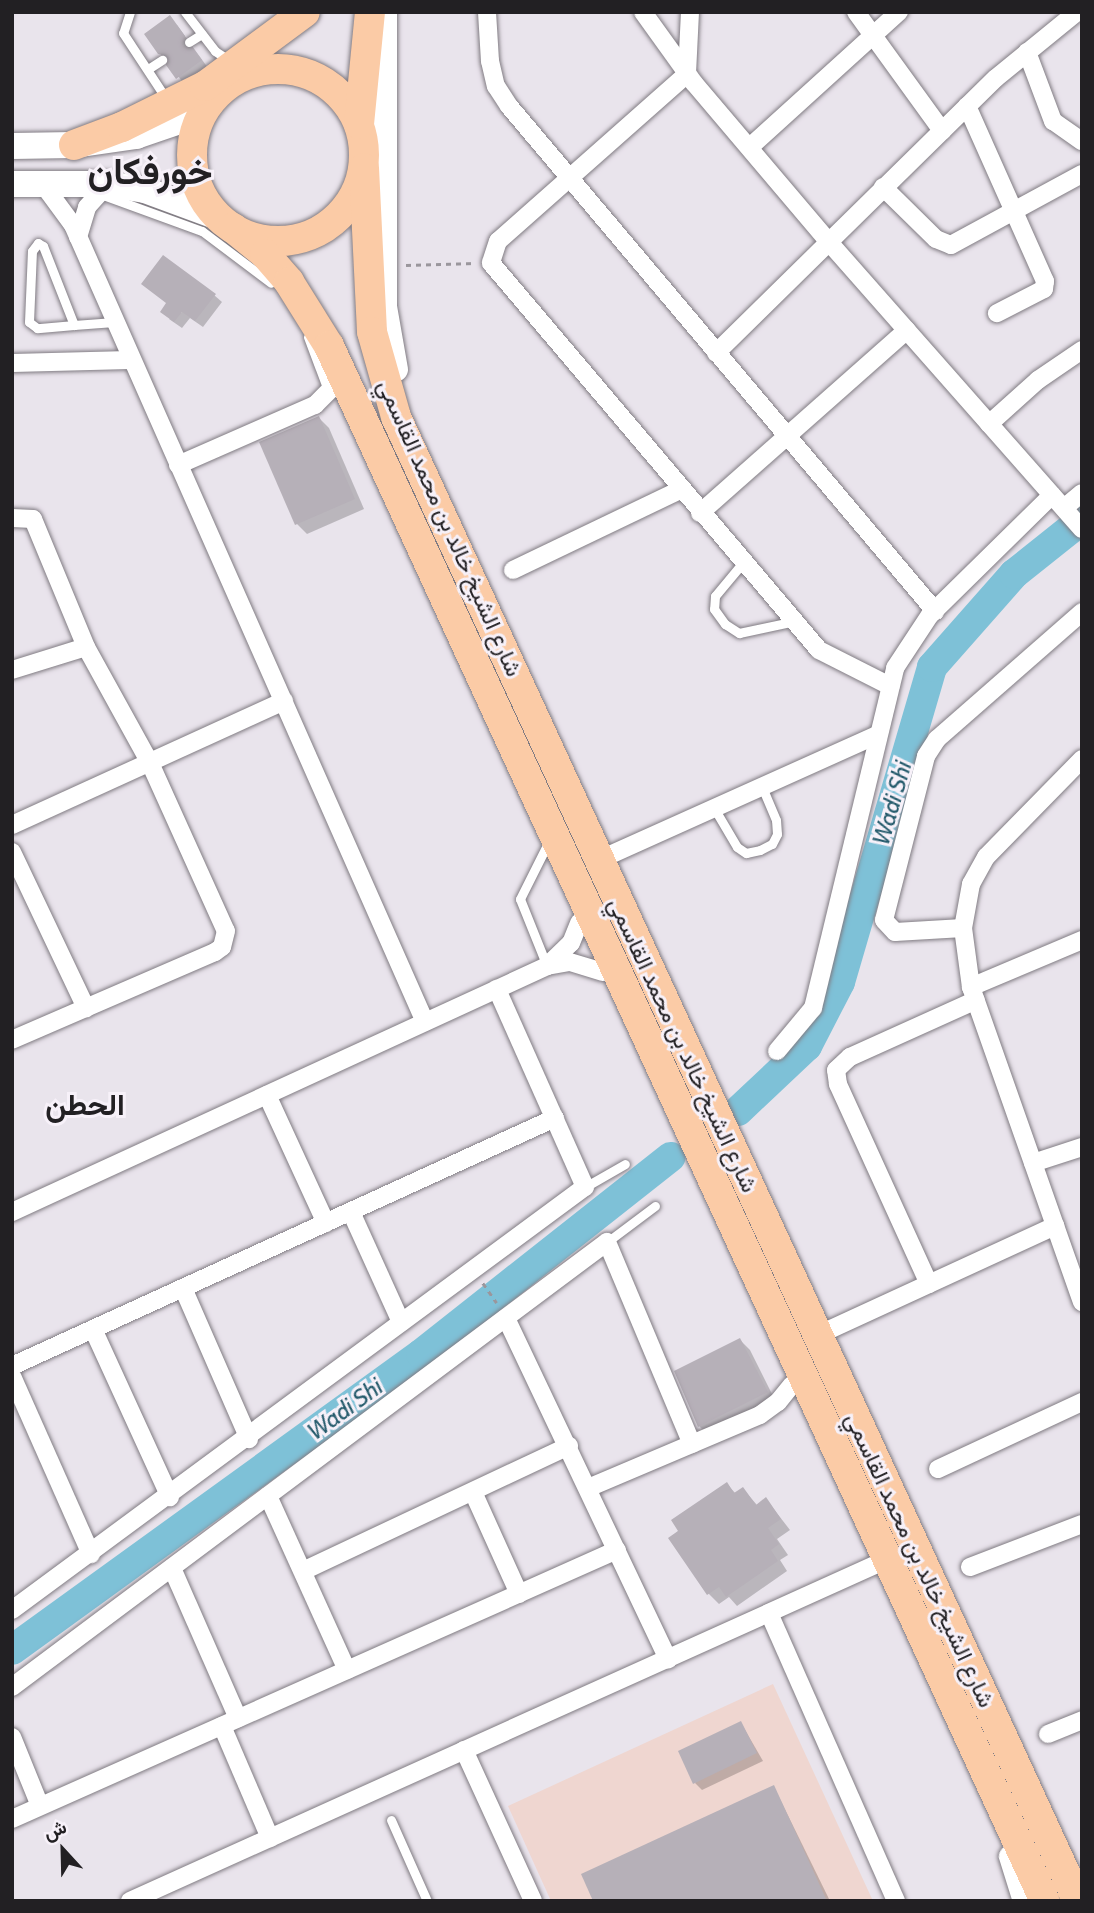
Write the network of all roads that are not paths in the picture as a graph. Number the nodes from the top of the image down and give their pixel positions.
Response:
1 (130, 12) edge
2 (185, 12) edge
3 (307, 12) edge
4 (370, 12) edge
5 (385, 12) edge
6 (487, 12) edge
7 (643, 12) edge
8 (690, 12) edge
9 (856, 12) edge
10 (899, 12) edge
11 (1077, 12) edge
12 (202, 34) junction
13 (874, 36) junction
14 (189, 42) dead end
15 (1027, 52) junction
16 (162, 60) dead end
17 (232, 64) junction
18 (148, 69) junction
19 (687, 74) junction
20 (170, 96) junction
21 (967, 106) junction
22 (203, 113) junction
23 (359, 124) junction
24 (942, 131) junction
25 (1082, 141) edge
26 (74, 145) junction
27 (12, 146) edge
28 (751, 146) junction
29 (364, 168) junction
30 (1082, 174) edge
31 (568, 179) junction
32 (43, 183) junction
33 (12, 184) edge
34 (883, 187) junction
35 (103, 189) junction
36 (1015, 211) junction
37 (225, 223) junction
38 (78, 237) junction
39 (828, 241) junction
40 (997, 313) dead end
41 (114, 321) junction
42 (74, 325) junction
43 (380, 330) junction
44 (906, 330) junction
45 (1082, 351) edge
46 (716, 353) junction
47 (130, 360) junction
48 (12, 363) edge
49 (343, 390) junction
50 (989, 424) junction
51 (787, 436) junction
52 (178, 465) junction
53 (680, 490) junction
54 (1082, 493) edge
55 (1058, 502) junction
56 (445, 510) junction
57 (700, 513) junction
58 (12, 518) edge
59 (1082, 529) edge
60 (745, 560) junction
61 (513, 570) dead end
62 (935, 611) junction
63 (1082, 612) edge
64 (795, 621) junction
65 (86, 647) junction
66 (12, 670) edge
67 (890, 686) junction
68 (284, 701) junction
69 (494, 720) junction
70 (877, 735) junction
71 (1082, 759) edge
72 (150, 763) junction
73 (762, 787) junction
74 (714, 808) junction
75 (12, 825) edge
76 (545, 849) junction
77 (12, 852) edge
78 (612, 855) junction
79 (579, 923) junction
80 (962, 928) junction
81 (1082, 940) edge
82 (643, 941) junction
83 (547, 966) junction
84 (602, 972) junction
85 (497, 989) junction
86 (973, 993) junction
87 (86, 1008) junction
88 (425, 1022) junction
89 (12, 1040) edge
90 (777, 1051) dead end
91 (654, 1069) junction
92 (267, 1095) junction
93 (555, 1118) junction
94 (1082, 1147) edge
95 (625, 1164) dead end
96 (1033, 1164) junction
97 (723, 1166) junction
98 (585, 1187) junction
99 (655, 1206) dead end
100 (12, 1212) edge
101 (351, 1212) junction
102 (326, 1223) junction
103 (1055, 1226) junction
104 (607, 1242) junction
105 (1074, 1253) edge
106 (929, 1284) junction
107 (183, 1288) junction
108 (1082, 1302) edge
109 (504, 1314) junction
110 (401, 1322) junction
111 (93, 1329) junction
112 (831, 1329) junction
113 (12, 1366) edge
114 (12, 1376) edge
115 (792, 1385) junction
116 (1082, 1402) edge
117 (249, 1439) junction
118 (692, 1444) junction
119 (569, 1446) junction
120 (938, 1469) dead end
121 (589, 1488) junction
122 (473, 1492) junction
123 (268, 1496) junction
124 (170, 1497) junction
125 (1082, 1524) edge
126 (617, 1550) junction
127 (91, 1554) junction
128 (875, 1565) junction
129 (970, 1567) dead end
130 (172, 1568) junction
131 (303, 1572) junction
132 (519, 1594) junction
133 (901, 1601) junction
134 (12, 1611) edge
135 (769, 1613) junction
136 (955, 1618) junction
137 (668, 1659) junction
138 (347, 1670) junction
139 (12, 1687) edge
140 (1082, 1720) edge
141 (230, 1722) junction
142 (1048, 1734) dead end
143 (12, 1737) edge
144 (464, 1750) junction
145 (40, 1806) junction
146 (998, 1812) junction
147 (12, 1819) edge
148 (391, 1820) dead end
149 (270, 1838) junction
150 (1074, 1870) edge
151 (130, 1901) edge
152 (427, 1901) edge
153 (533, 1901) edge
154 (897, 1901) edge
155 (1024, 1901) edge
156 (1045, 1901) edge
157 (1059, 1901) edge
158 (1078, 1901) edge

1 - 18 lane
2 - 12 lane
3 - 17 highway
4 - 23 highway
5 - 43 street
6 - 31 street
7 - 19 street
8 - 19 street
9 - 13 street
10 - 13 street
11 - 15 street
12 - 14 lane
12 - 17 lane
13 - 24 street
13 - 28 street
15 - 21 street
15 - 25 street
16 - 18 lane
17 - 20 highway
17 - 22 highway
17 - 23 highway
18 - 20 lane
19 - 28 street
19 - 31 street
20 - 26 highway
21 - 24 street
21 - 36 street
22 - 26 main road
22 - 37 highway
23 - 29 highway
24 - 34 street
26 - 27 main road
28 - 39 street
29 - 37 highway
29 - 43 highway, شارع الشيخ خالد بن محمد القاسمي
30 - 36 street
31 - 46 street
31 - 53 street
32 - 33 main road
32 - 35 main road
32 - 38 street
34 - 36 street
34 - 39 street
35 - 37 main road
35 - 38 street
35 - 49 lane
36 - 40 street
37 - 49 highway, شارع الشيخ خالد بن محمد القاسمي
38 - 41 street
39 - 44 street
39 - 46 street
41 - 42 lane
41 - 47 street
42 - 42 lane
43 - 56 highway, شارع الشيخ خالد بن محمد القاسمي
44 - 50 street
44 - 51 street
45 - 50 street
46 - 51 street
47 - 48 street
47 - 52 street
49 - 52 street
49 - 69 highway, شارع الشيخ خالد بن محمد القاسمي
50 - 55 street
51 - 57 street
51 - 62 street
52 - 68 street
53 - 57 street
53 - 61 street
54 - 55 street
55 - 59 street
55 - 62 street
56 - 78 street
56 - 82 highway, شارع الشيخ خالد بن محمد القاسمي
57 - 60 street
58 - 65 street
60 - 64 street
60 - 64 lane
62 - 67 street
63 - 80 street
64 - 67 street
65 - 66 street
65 - 72 street
67 - 70 street
68 - 72 street
68 - 88 street
69 - 76 street
69 - 91 highway, شارع الشيخ خالد بن محمد القاسمي
70 - 73 street
70 - 90 street
71 - 80 street
72 - 75 street
72 - 87 street
73 - 74 street
73 - 74 lane
74 - 78 street
76 - 79 street
76 - 83 lane
77 - 87 street
78 - 82 street
79 - 83 street
79 - 84 street
80 - 86 street
81 - 86 street
82 - 97 highway, شارع الشيخ خالد بن محمد القاسمي
82 - 112 street
83 - 84 street
83 - 85 street
84 - 91 street
85 - 88 street
85 - 93 street
86 - 96 street
86 - 106 street
87 - 89 street
88 - 92 street
91 - 97 highway, شارع الشيخ خالد بن محمد القاسمي
91 - 115 street
92 - 100 street
92 - 102 street
93 - 98 street
93 - 101 street
94 - 96 street
95 - 98 lane
96 - 103 street
97 - 133 highway, شارع الشيخ خالد بن محمد القاسمي
97 - 136 highway, شارع الشيخ خالد بن محمد القاسمي
98 - 110 street
99 - 104 lane
101 - 102 street
101 - 110 street
102 - 107 street
103 - 105 street
103 - 106 street
104 - 109 street
104 - 118 street
105 - 108 street
106 - 112 street
107 - 111 street
107 - 117 street
109 - 119 street
109 - 123 street
110 - 117 street
111 - 113 street
111 - 124 street
112 - 136 street
114 - 127 street
115 - 118 street
115 - 128 street
116 - 120 street
117 - 124 street
118 - 121 street
119 - 121 street
119 - 122 street
121 - 126 street
122 - 131 street
122 - 132 street
123 - 130 street
123 - 131 street
124 - 127 street
125 - 129 street
126 - 132 street
126 - 137 street
127 - 134 street
128 - 133 street
128 - 135 street
130 - 139 street
130 - 141 street
131 - 138 street
132 - 138 street
133 - 146 highway, شارع الشيخ خالد بن محمد القاسمي
133 - 157 highway
135 - 137 street
135 - 154 street
136 - 150 highway, شارع الشيخ خالد بن محمد القاسمي
137 - 144 street
138 - 141 street
140 - 142 street
141 - 145 street
141 - 149 street
143 - 145 street
144 - 149 street
144 - 153 street
145 - 147 street
146 - 155 street
146 - 156 highway, شارع الشيخ خالد بن محمد القاسمي
148 - 152 lane
149 - 151 street
150 - 158 highway, شارع الشيخ خالد بن محمد القاسمي

